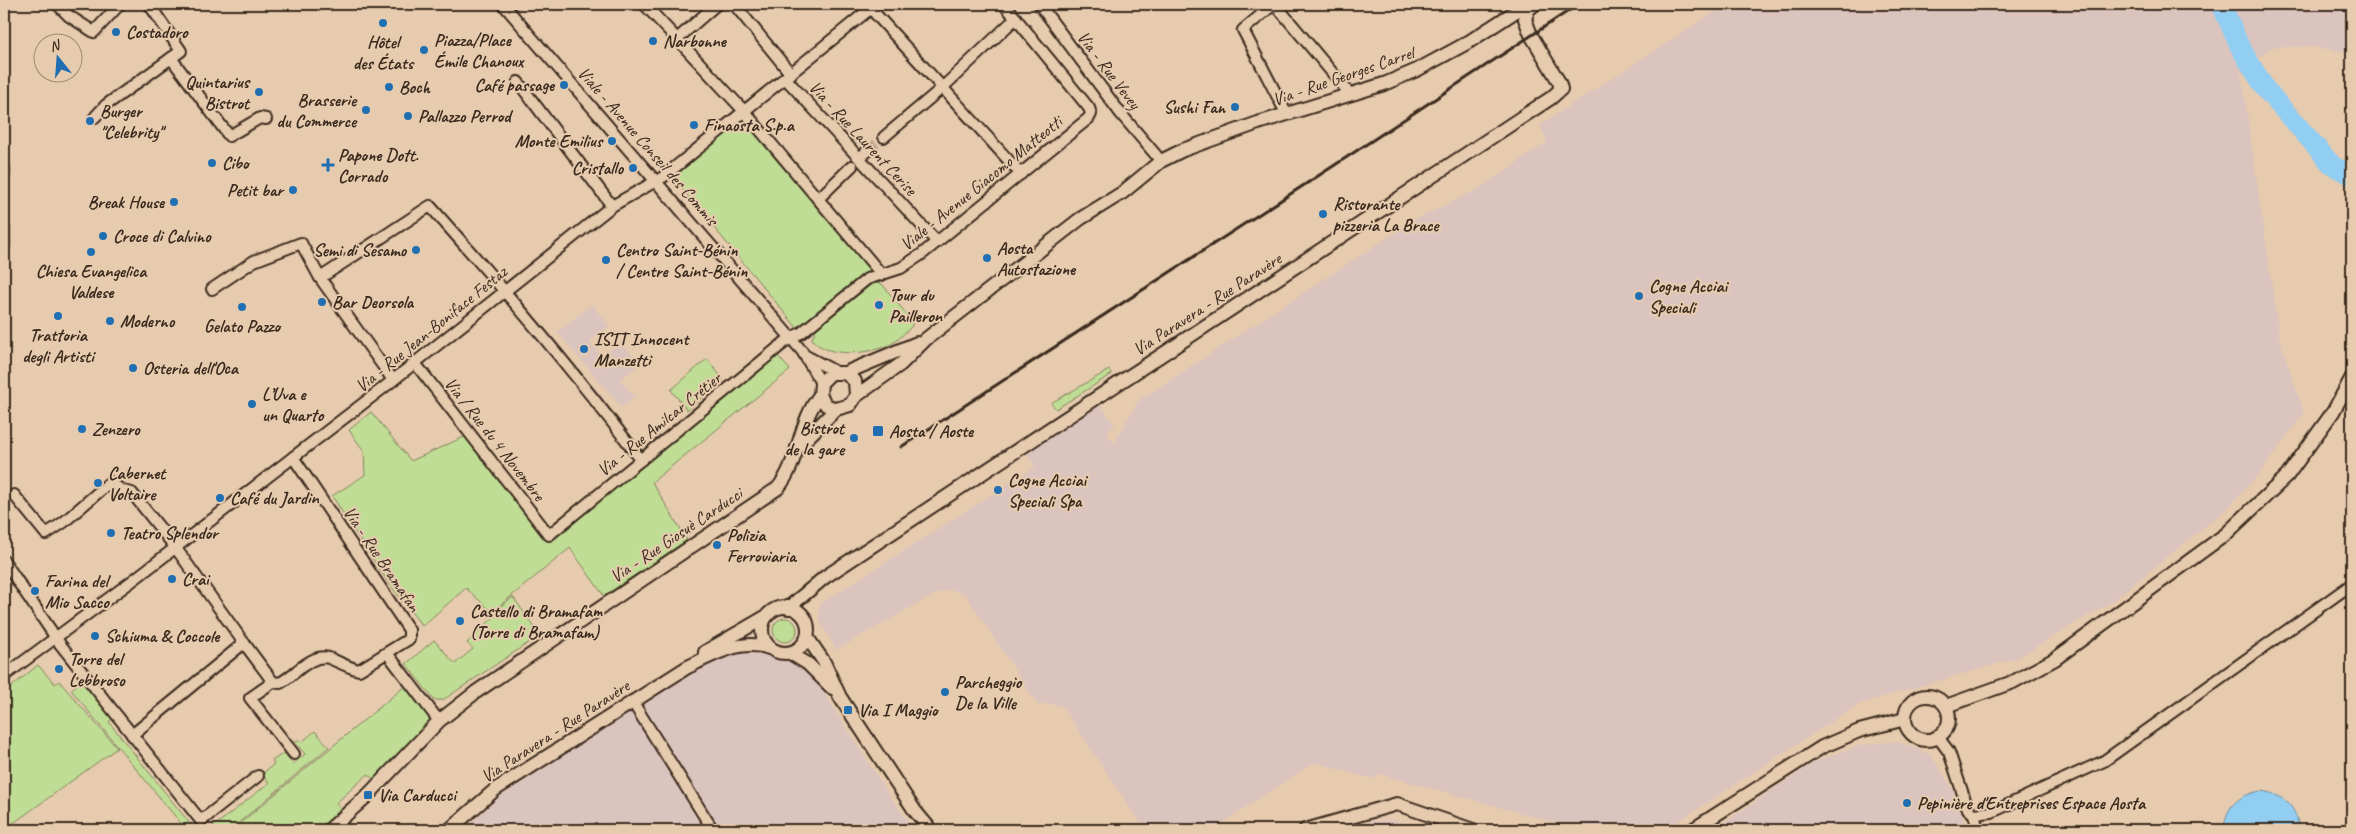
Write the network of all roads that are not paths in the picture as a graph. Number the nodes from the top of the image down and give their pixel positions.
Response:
1 (57, 4) edge
2 (120, 4) edge
3 (149, 4) edge
4 (503, 4) edge
5 (644, 4) edge
6 (717, 4) edge
7 (734, 4) edge
8 (1004, 4) edge
9 (1054, 4) edge
10 (1275, 4) edge
11 (1543, 4) edge
12 (874, 6) edge
13 (1042, 7) edge
14 (1529, 11) edge
15 (1016, 18) junction
16 (677, 39) junction
17 (1467, 43) junction
18 (171, 58) junction
19 (788, 76) junction
20 (518, 82) dead end
21 (942, 88) junction
22 (1350, 94) junction
23 (744, 111) junction
24 (1286, 114) junction
25 (95, 117) dead end
26 (266, 119) dead end
27 (886, 135) tunnel mouth
28 (869, 150) tunnel mouth
29 (859, 158) junction
30 (1160, 161) junction
31 (852, 166) dead end
32 (4, 168) edge
33 (4, 174) edge
34 (1021, 174) junction
35 (658, 181) junction
36 (818, 199) junction
37 (612, 206) junction
38 (4, 229) edge
39 (937, 242) junction
40 (4, 245) edge
41 (882, 275) junction
42 (320, 278) junction
43 (212, 289) dead end
44 (504, 291) junction
45 (790, 338) junction
46 (926, 339) junction
47 (806, 356) junction
48 (415, 363) junction
49 (841, 372) junction
50 (2352, 377) edge
51 (393, 380) junction
52 (820, 389) junction
53 (856, 396) junction
54 (836, 409) junction
55 (797, 448) junction
56 (293, 457) junction
57 (641, 460) junction
58 (14, 495) dead end
59 (549, 535) joint
60 (175, 547) junction
61 (4, 562) edge
62 (2352, 584) edge
63 (810, 592) junction
64 (788, 608) junction
65 (767, 616) junction
66 (805, 620) junction
67 (55, 637) junction
68 (807, 637) junction
69 (244, 643) junction
70 (769, 648) junction
71 (387, 653) junction
72 (790, 653) junction
73 (686, 668) junction
74 (4, 676) edge
75 (273, 682) junction
76 (840, 697) junction
77 (632, 701) junction
78 (1946, 706) junction
79 (1905, 719) junction
80 (439, 721) junction
81 (132, 735) junction
82 (1938, 738) junction
83 (294, 754) dead end
84 (258, 776) dead end
85 (1974, 814) junction
86 (329, 830) edge
87 (449, 830) edge
88 (714, 830) edge
89 (931, 830) edge
90 (1305, 830) edge
91 (1473, 830) edge
92 (1692, 830) edge
93 (1978, 830) edge

1 - 2 street
3 - 18 street
4 - 35 street, Viale - Avenue Conseil des Commis
5 - 16 street
6 - 16 street
7 - 19 street, Via - Rue Laurent Cerise
8 - 15 street
9 - 13 street
10 - 22 street
10 - 24 street
11 - 14 street
12 - 19 street, Via - Rue Jean-Boniface Festaz
12 - 21 street
13 - 30 street, Via - Rue Vevey
14 - 17 street, Via - Rue Georges Carrel
14 - 17 street
14 - 63 street, Via Paravera - Rue Paravère
15 - 21 street
15 - 34 street, Viale - Avenue Giacomo Matteotti
16 - 23 street
17 - 22 street, Via - Rue Georges Carrel
18 - 25 street
18 - 26 street
19 - 23 street, Via - Rue Jean-Boniface Festaz
19 - 29 street, Via - Rue Laurent Cerise
20 - 37 street
21 - 27 street
21 - 34 street
22 - 24 street, Via - Rue Georges Carrel
23 - 35 street, Via - Rue Jean-Boniface Festaz
23 - 36 street
24 - 30 street, Via - Rue Georges Carrel
28 - 29 street
29 - 39 street, Via - Rue Laurent Cerise
30 - 46 street, Via - Rue Georges Carrel
31 - 36 street
32 - 33 street
34 - 39 street, Viale - Avenue Giacomo Matteotti
35 - 37 street, Via - Rue Jean-Boniface Festaz
35 - 45 street, Viale - Avenue Conseil des Commis
36 - 41 street
37 - 44 street, Via - Rue Jean-Boniface Festaz
38 - 40 street
39 - 41 street, Viale - Avenue Giacomo Matteotti
41 - 45 street, Viale - Avenue Giacomo Matteotti
42 - 43 street
42 - 44 street
42 - 51 street
44 - 48 street, Via - Rue Jean-Boniface Festaz
44 - 57 street
45 - 47 street, Viale - Avenue Conseil des Commis
45 - 57 street, Via - Rue Amilcar Crétier
46 - 49 street
46 - 53 street
47 - 49 street
47 - 52 street
48 - 51 street, Via - Rue Jean-Boniface Festaz
48 - 59 street, Via / Rue du 4 Novembre
49 - 52 street
49 - 53 street
50 - 78 street
51 - 56 street, Via - Rue Jean-Boniface Festaz
52 - 54 street
52 - 55 street, Via - Rue Giosuè Carducci
53 - 54 street
54 - 55 street
55 - 80 street, Via - Rue Giosuè Carducci
56 - 60 street, Via - Rue Jean-Boniface Festaz
56 - 71 street, Via - Rue Bramafan
57 - 59 street, Via - Rue Amilcar Crétier
58 - 60 street
60 - 67 street, Via - Rue Jean-Boniface Festaz
60 - 69 street
61 - 67 street
62 - 85 street
63 - 64 street, Via Paravera - Rue Paravère
63 - 66 street
64 - 65 street
64 - 66 street
65 - 70 street
65 - 73 street, Via Paravera - Rue Paravère
66 - 68 street
67 - 74 street, Via - Rue Jean-Boniface Festaz
67 - 81 street
68 - 72 street
68 - 76 street
69 - 75 street
69 - 81 street
70 - 72 street
70 - 73 street, Via Paravera - Rue Paravère
71 - 75 street
71 - 80 street
72 - 76 street
73 - 77 street, Via Paravera - Rue Paravère
75 - 83 street
76 - 89 street
77 - 87 street, Via Paravera - Rue Paravère
77 - 88 street
78 - 79 street
78 - 82 street
79 - 82 street
79 - 92 street
80 - 86 street, Via - Rue Giosuè Carducci
81 - 84 street
82 - 85 street
85 - 93 street
90 - 91 street

